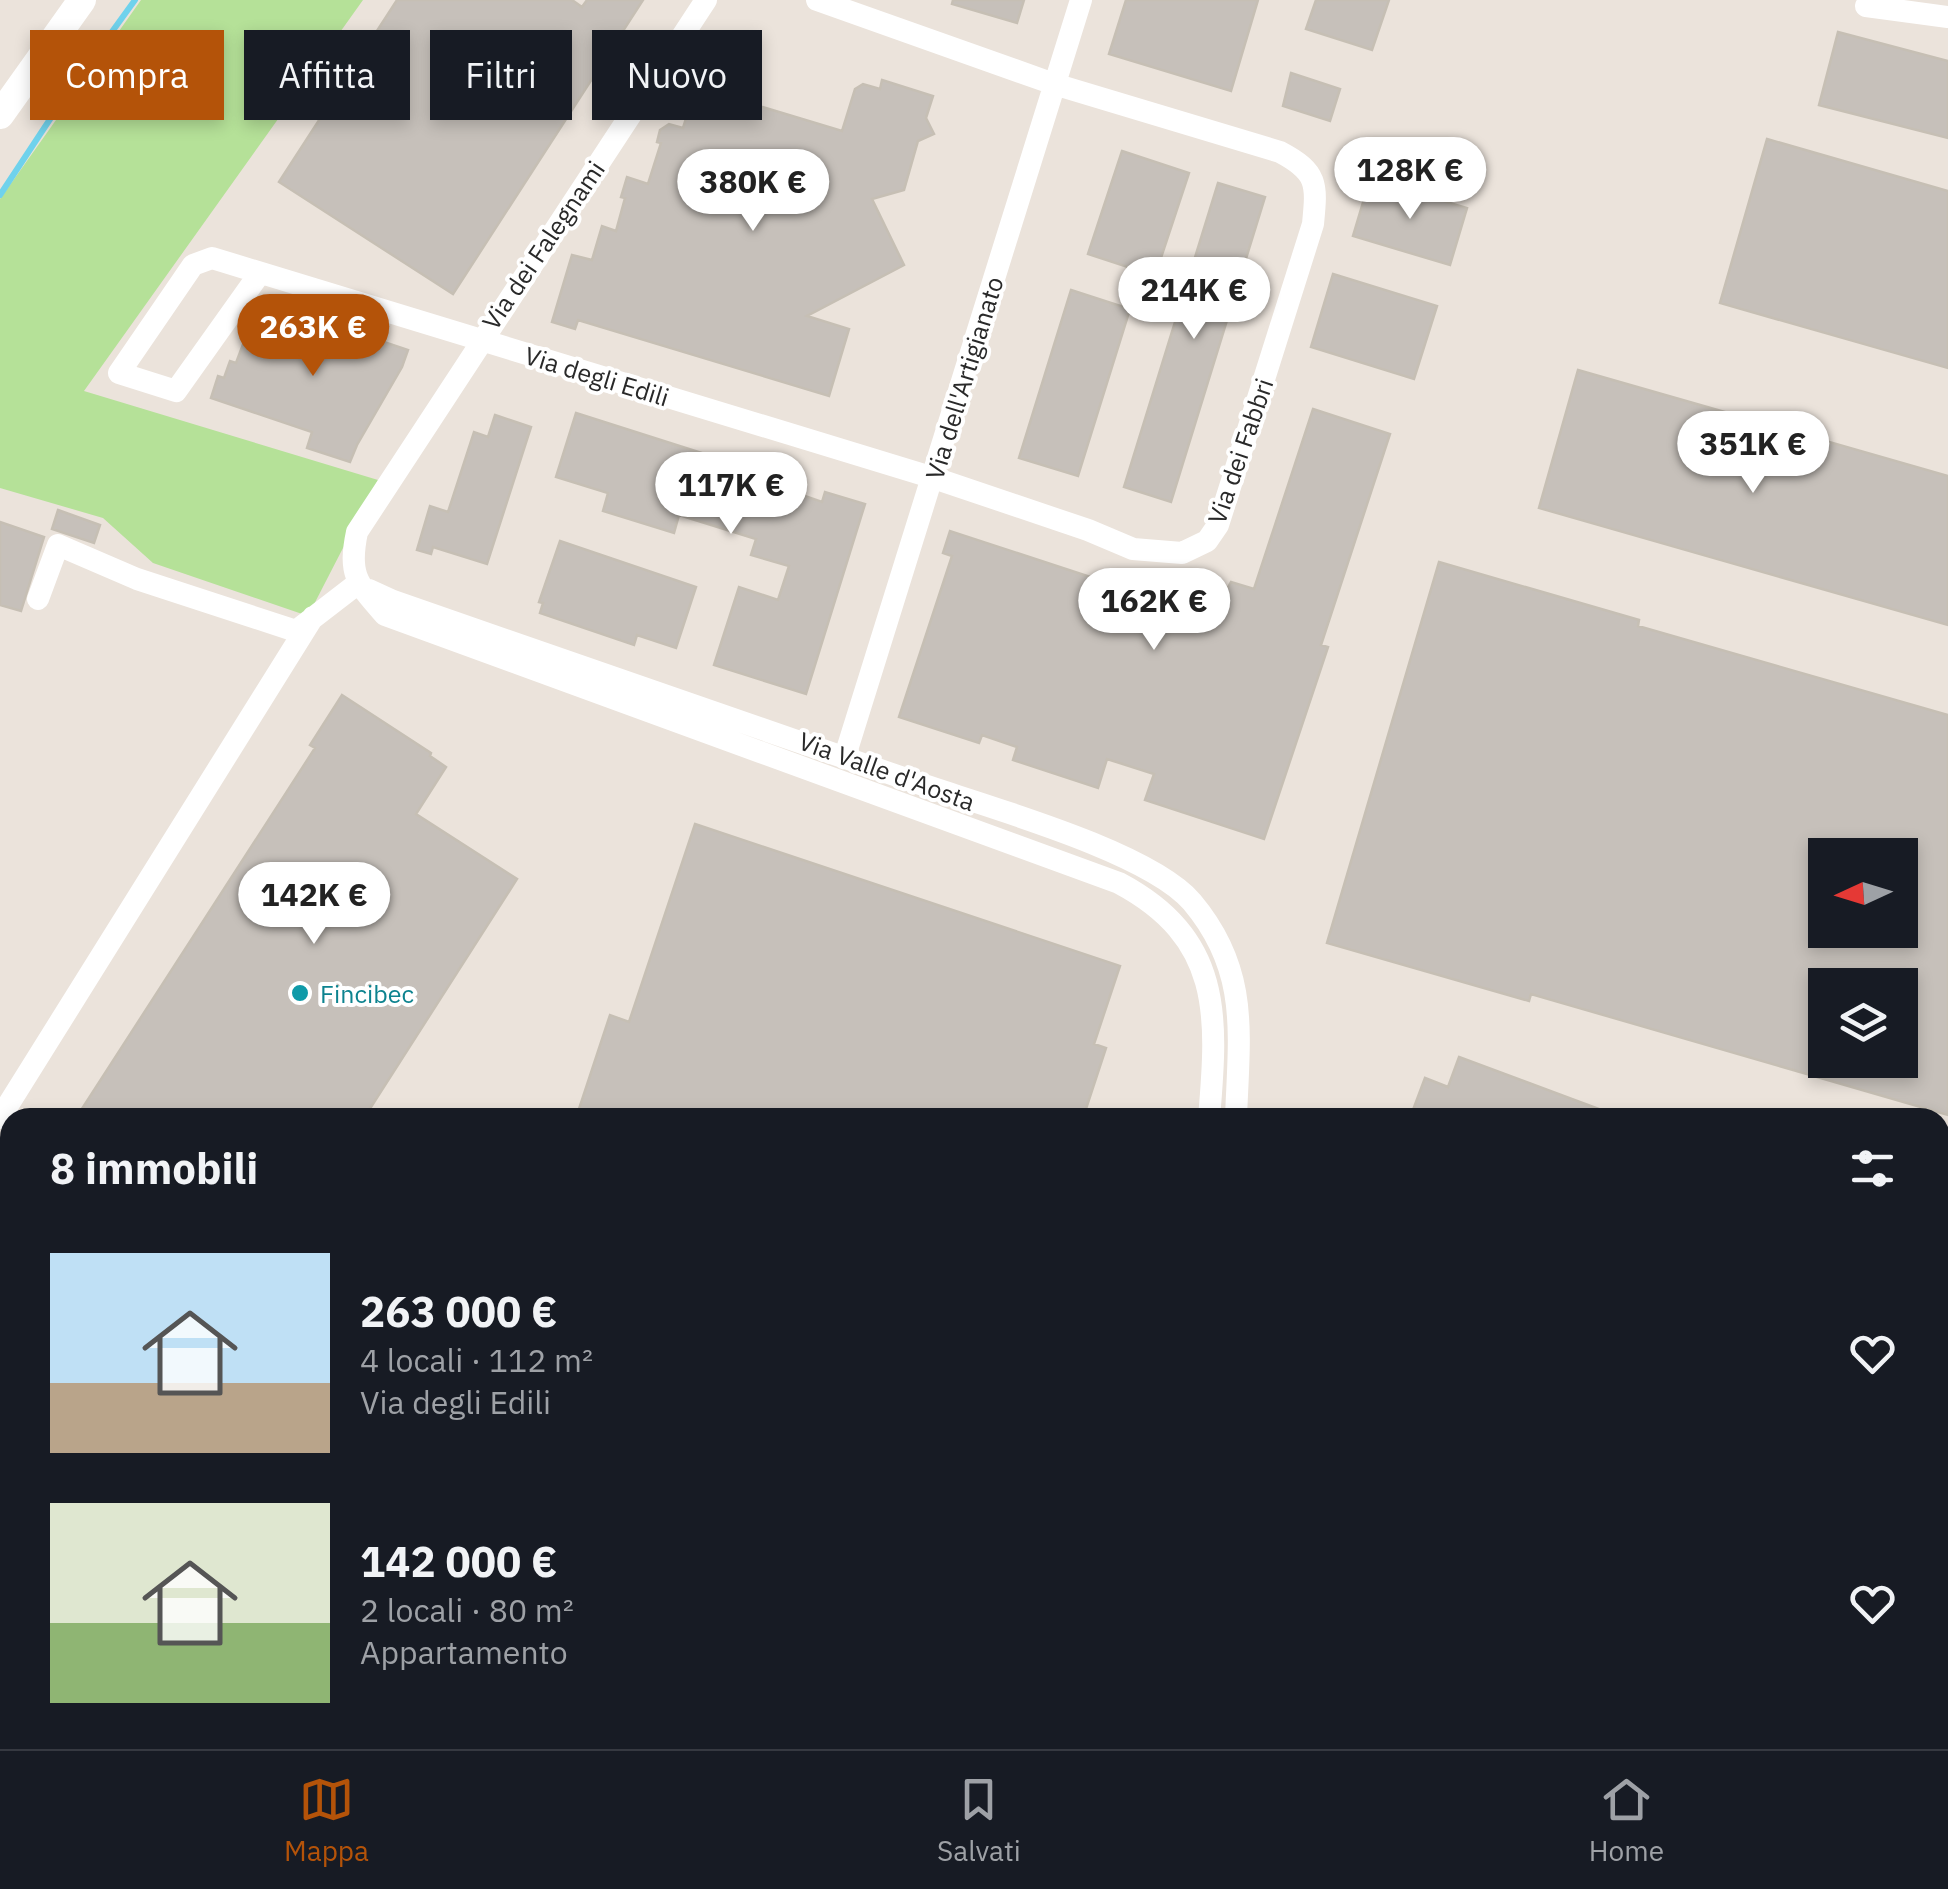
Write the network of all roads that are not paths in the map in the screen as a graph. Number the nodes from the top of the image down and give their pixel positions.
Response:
1 (82, 0) edge
2 (706, 0) edge
3 (817, 0) edge
4 (1081, 0) edge
5 (1866, 6) dead end
6 (1948, 16) edge
7 (1054, 84) junction
8 (0, 115) edge
9 (260, 272) junction
10 (480, 340) junction
11 (934, 478) junction
12 (357, 584) junction
13 (38, 599) dead end
14 (314, 617) junction
15 (845, 756) junction
16 (6, 1108) edge
17 (1210, 1108) edge
18 (1236, 1108) edge

1 - 8 street
2 - 10 street, Via dei Falegnami
3 - 7 street, Via dei Fabbri
4 - 7 street, Via dell'Artigianato
5 - 6 street
7 - 11 street, Via dell'Artigianato
7 - 11 street, Via dei Fabbri
9 - 9 street, Via degli Edili
9 - 10 street, Via degli Edili
10 - 11 street, Via degli Edili
10 - 12 street
11 - 15 street, Via dell'Artigianato
12 - 14 street
12 - 15 street, Via Valle d'Aosta
12 - 17 street, Via Valle d'Aosta
13 - 14 street
14 - 16 street
15 - 18 street, Via Valle d'Aosta

